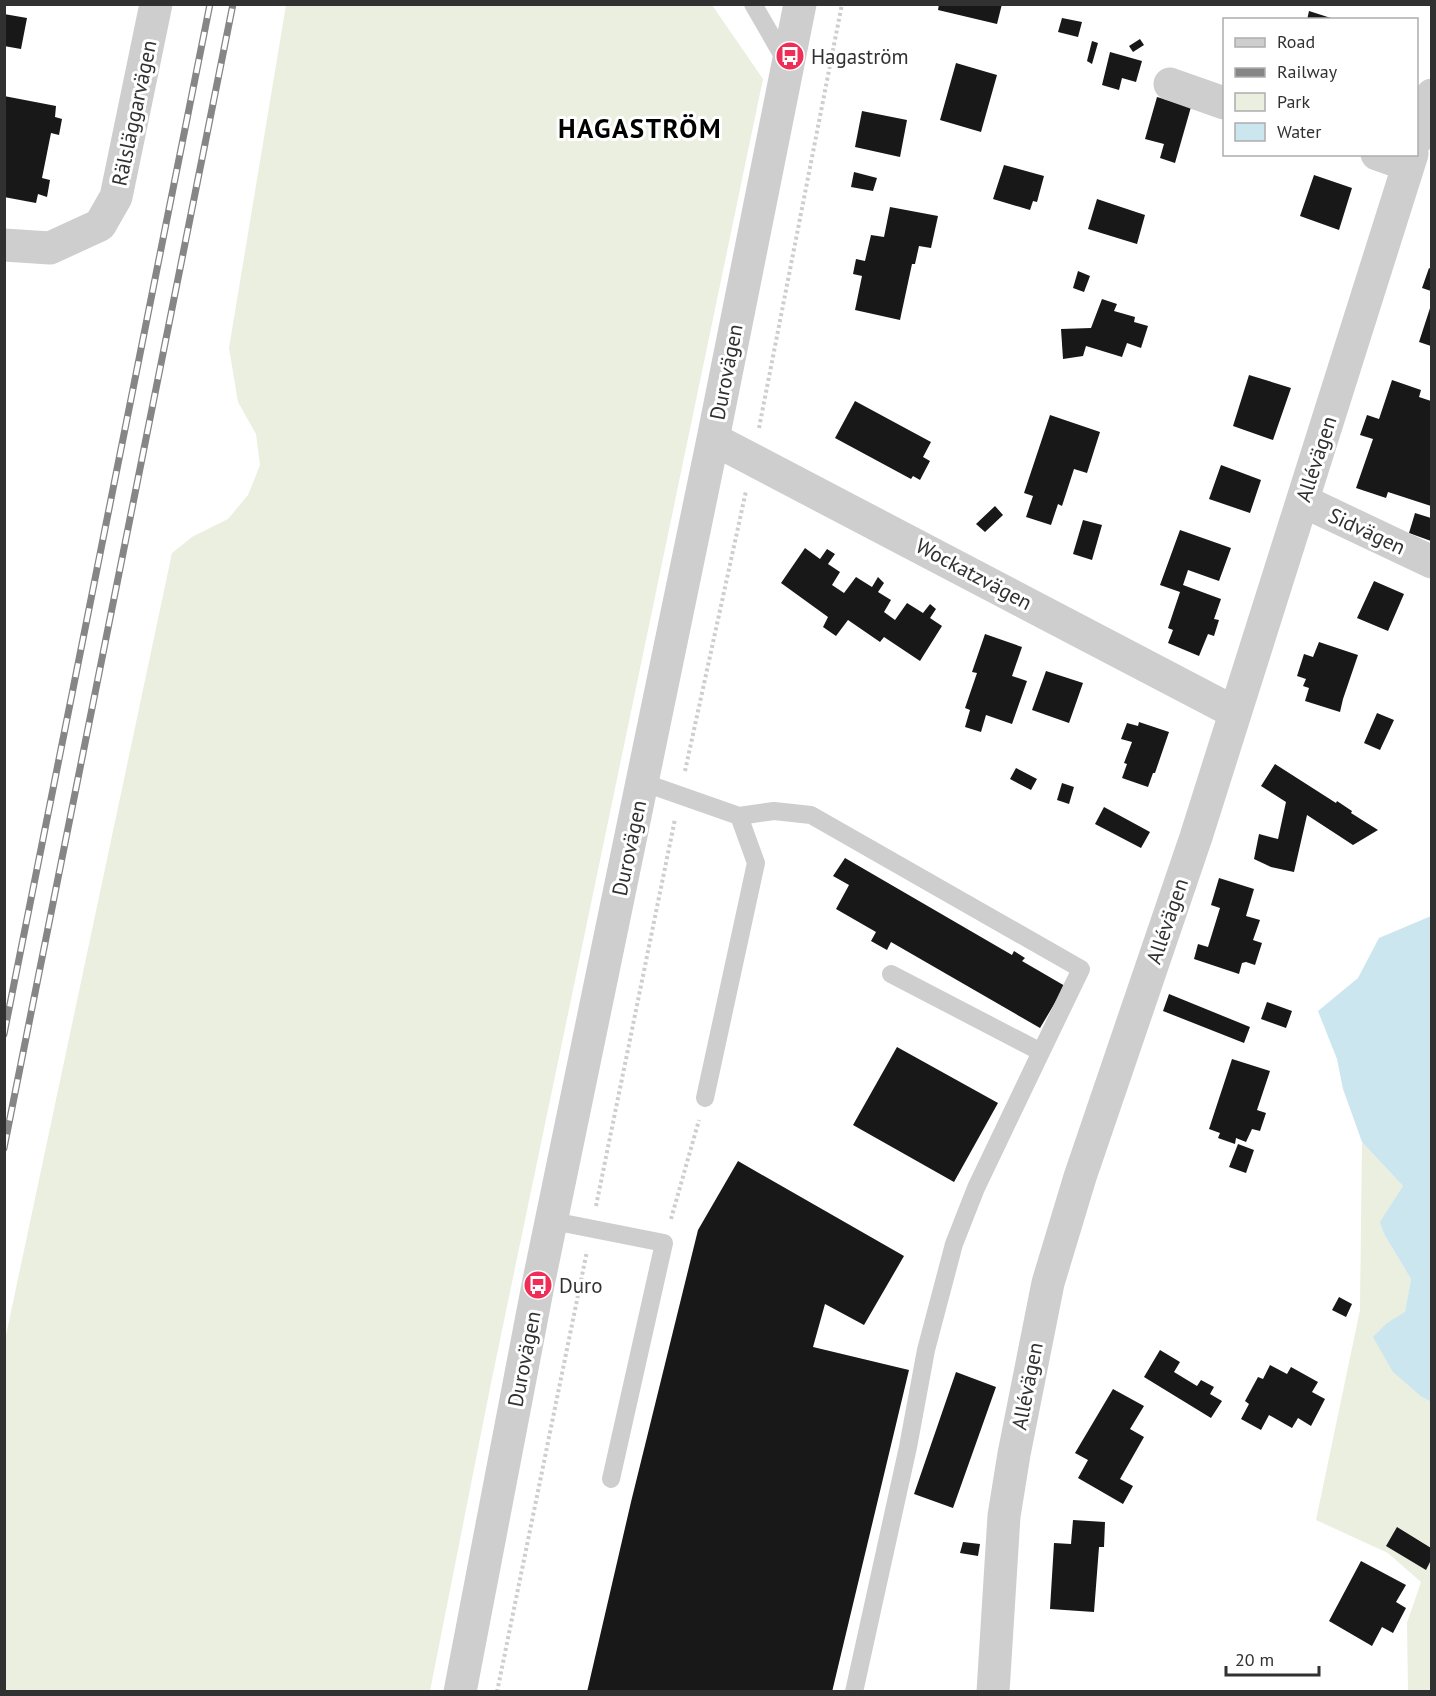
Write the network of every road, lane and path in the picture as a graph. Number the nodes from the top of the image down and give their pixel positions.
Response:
1 (156, 4) edge
2 (753, 4) edge
3 (800, 4) edge
4 (842, 4) edge
5 (788, 64) junction
6 (1170, 84) dead end
7 (1431, 95) edge
8 (1223, 103) edge
9 (1418, 135) edge
10 (1411, 156) edge
11 (4, 245) edge
12 (713, 439) junction
13 (753, 458) junction
14 (1303, 501) junction
15 (1431, 562) edge
16 (1234, 712) junction
17 (642, 782) junction
18 (680, 794) junction
19 (739, 816) junction
20 (891, 974) dead end
21 (1041, 1052) junction
22 (705, 1098) joint
23 (552, 1221) junction
24 (591, 1228) junction
25 (664, 1243) junction
26 (611, 1479) dead end
27 (460, 1692) edge
28 (497, 1692) edge
29 (854, 1692) edge
30 (993, 1692) edge

1 - 11 street, Rälsläggarvägen
2 - 5 lane
3 - 5 street, Durovägen
4 - 13 path
5 - 12 street, Durovägen
6 - 8 street
7 - 9 street, Allévägen
10 - 14 street, Allévägen
12 - 13 street, Wockatzvägen
12 - 17 street, Durovägen
13 - 16 street, Wockatzvägen
13 - 18 path
14 - 15 street, Sidvägen
14 - 16 street, Allévägen
16 - 30 street, Allévägen
17 - 18 lane
17 - 23 street, Durovägen
18 - 19 lane
18 - 24 path
19 - 21 lane
19 - 22 lane
20 - 21 lane
21 - 29 lane
22 - 25 path
23 - 24 lane
23 - 27 street, Durovägen
24 - 25 lane
24 - 28 path
25 - 26 lane

